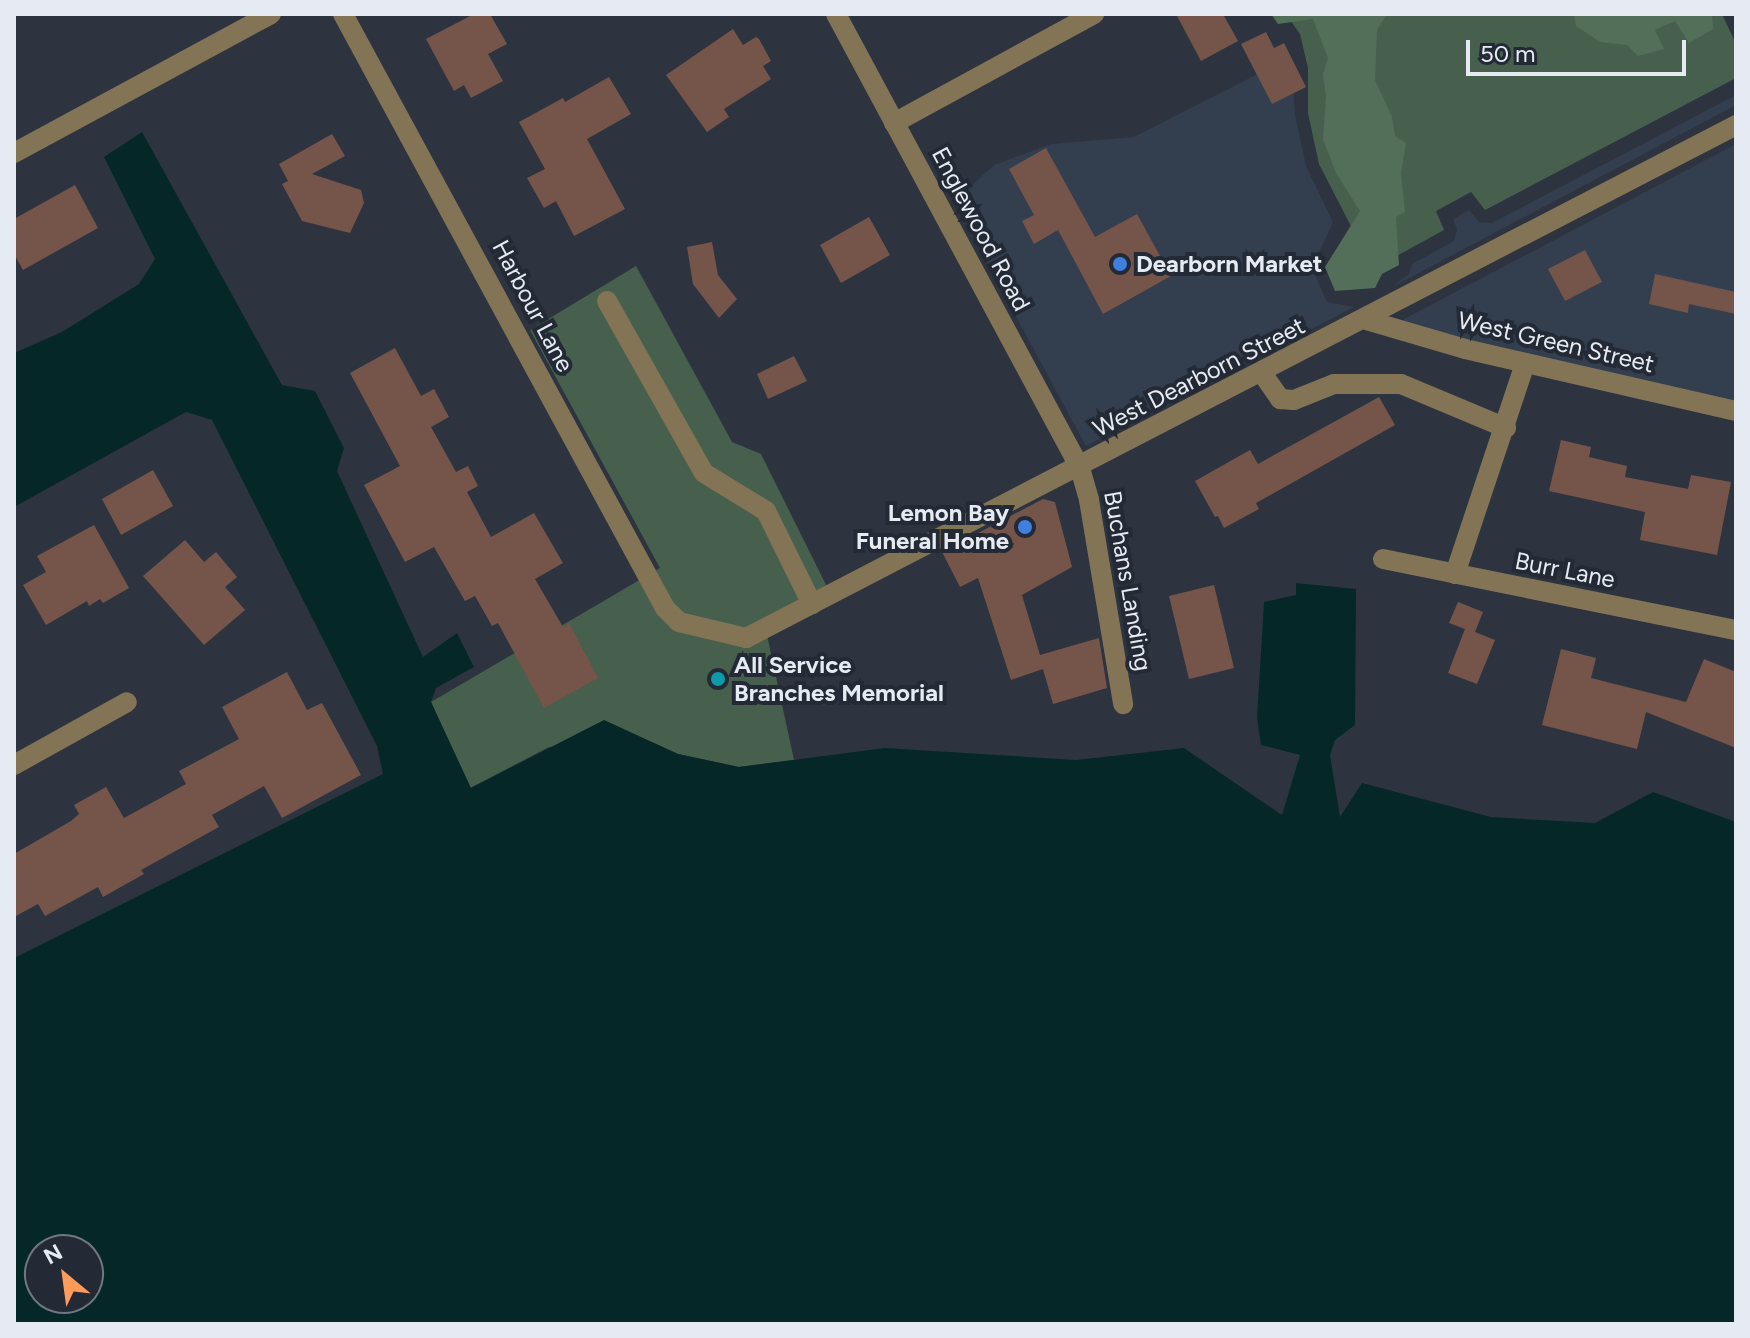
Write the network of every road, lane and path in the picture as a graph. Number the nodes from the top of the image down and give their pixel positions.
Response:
1 (271, 14) edge
2 (343, 14) edge
3 (836, 14) edge
4 (1094, 14) edge
5 (894, 123) junction
6 (1736, 125) edge
7 (14, 153) edge
8 (607, 301) dead end
9 (1366, 320) junction
10 (1525, 363) junction
11 (1262, 373) junction
12 (1736, 411) edge
13 (1506, 428) junction
14 (1080, 468) junction
15 (1383, 559) dead end
16 (1455, 574) junction
17 (812, 604) junction
18 (679, 622) joint
19 (1736, 630) edge
20 (127, 702) dead end
21 (1123, 704) dead end
22 (14, 765) edge

1 - 7 street
2 - 18 street, Harbour Lane
3 - 5 street, Englewood Road
4 - 5 street
5 - 14 street, Englewood Road
6 - 9 street, West Dearborn Street
8 - 17 street
9 - 10 street, West Green Street
9 - 11 street, West Dearborn Street
10 - 12 street, West Green Street
10 - 13 street
11 - 13 street
11 - 14 street, West Dearborn Street
13 - 16 street
14 - 17 street, West Dearborn Street
14 - 21 street, Buchans Landing
15 - 16 street, Burr Lane
16 - 19 street, Burr Lane
17 - 18 street, West Dearborn Street
20 - 22 street

